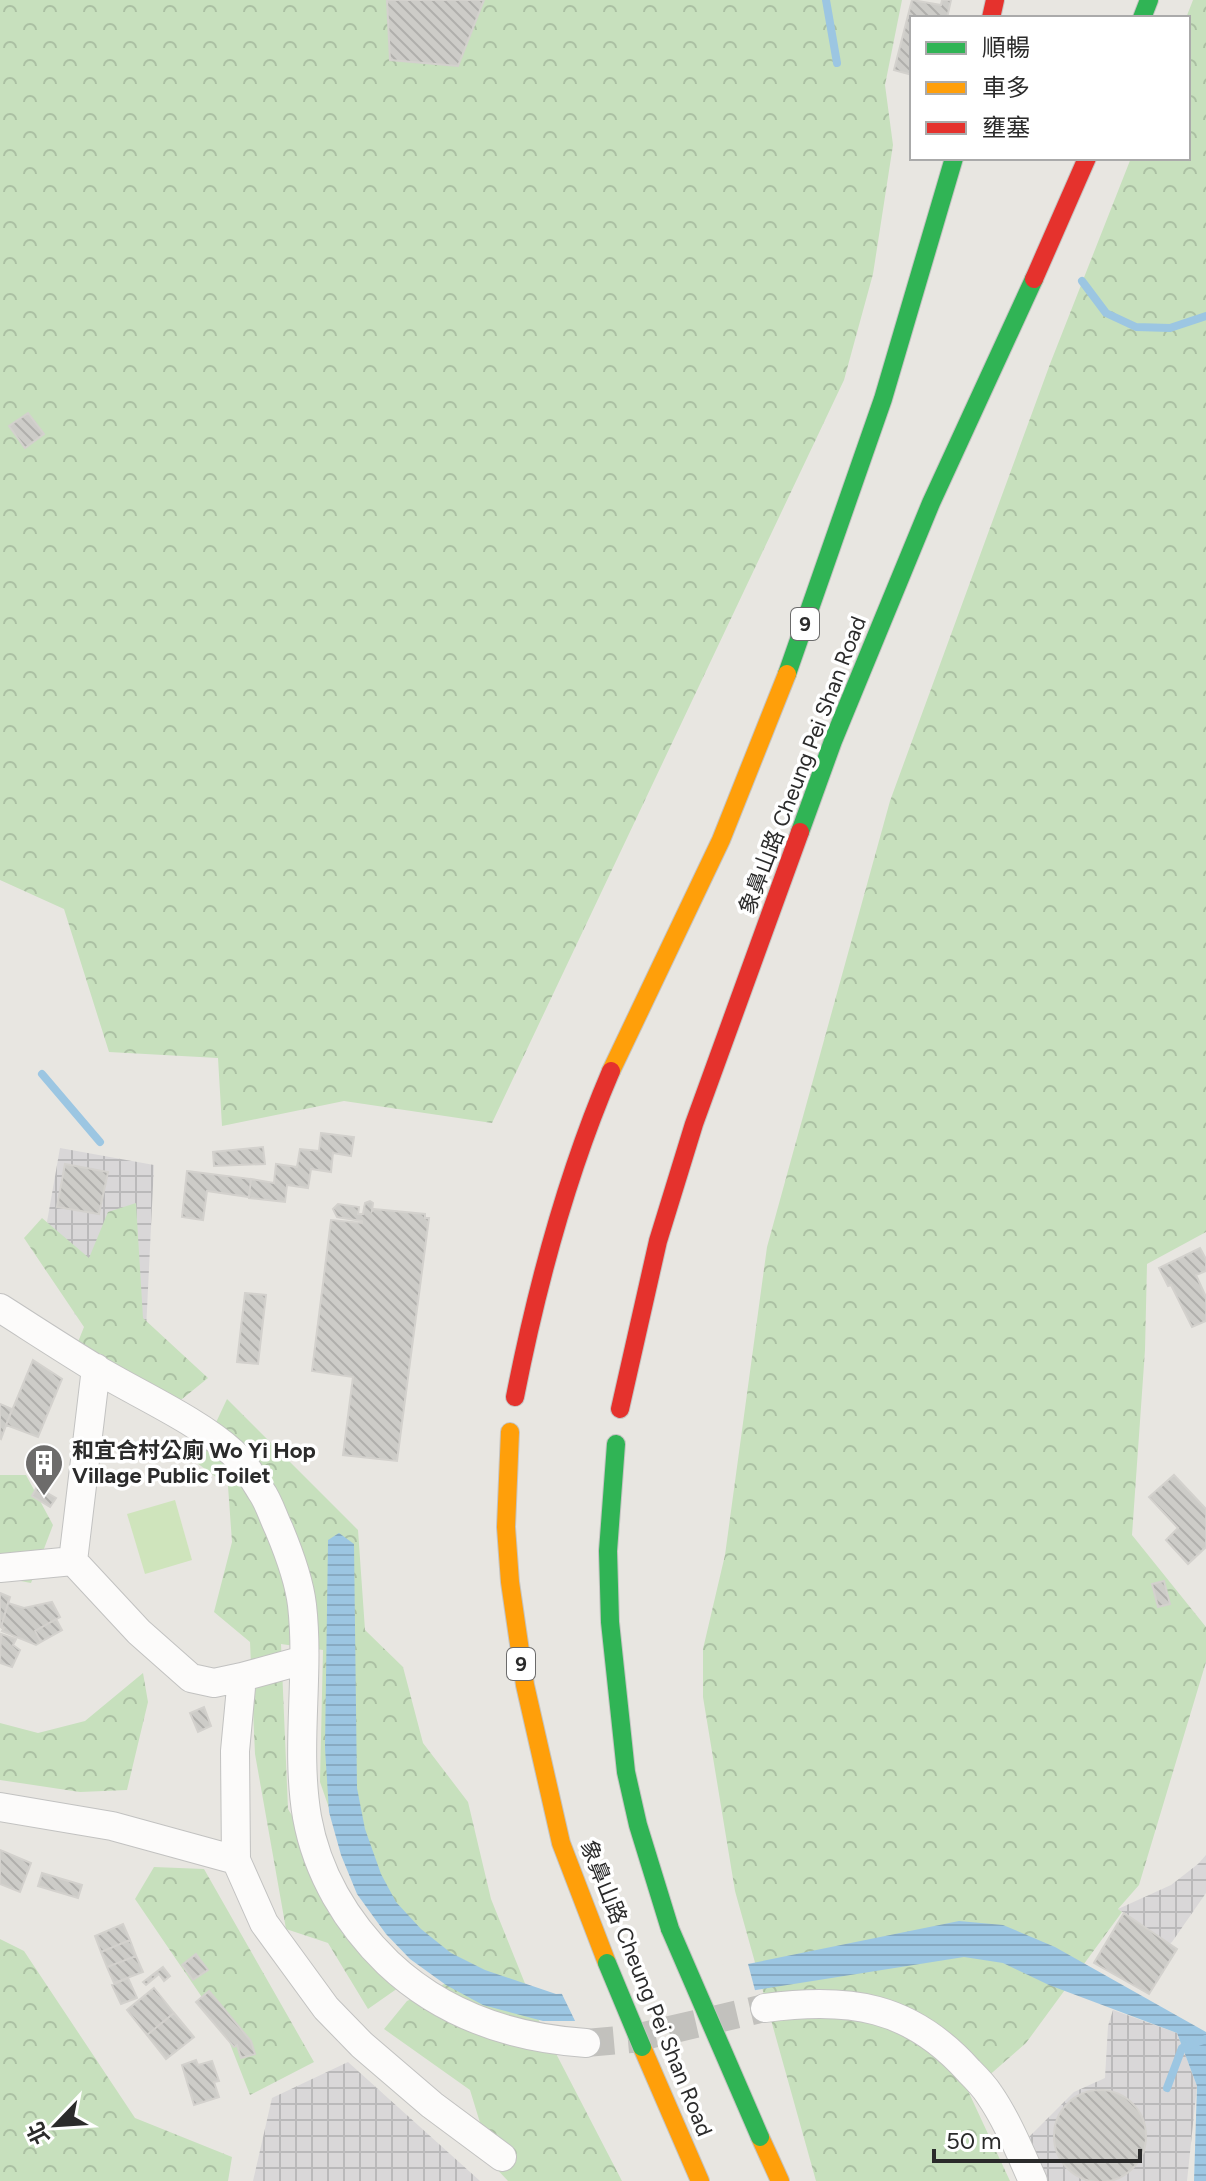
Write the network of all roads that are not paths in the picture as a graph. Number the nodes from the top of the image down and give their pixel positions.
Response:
1 (953, 160) edge
2 (1086, 160) edge
3 (0, 1308) edge
4 (96, 1368) junction
5 (515, 1397) dead end
6 (620, 1409) dead end
7 (510, 1432) dead end
8 (616, 1444) dead end
9 (73, 1561) junction
10 (0, 1568) edge
11 (304, 1660) junction
12 (242, 1677) junction
13 (0, 1807) edge
14 (236, 1860) junction
15 (765, 2008) tunnel mouth
16 (586, 2043) tunnel mouth
17 (502, 2157) dead end
18 (700, 2181) edge
19 (780, 2181) edge
20 (1033, 2181) edge

1 - 5 highway, 9
2 - 6 highway, 象鼻山路 Cheung Pei Shan Road
3 - 4 street
4 - 9 street
4 - 11 street
7 - 18 highway, 象鼻山路 Cheung Pei Shan Road / 9, bridge
8 - 19 highway, 象鼻山路 Cheung Pei Shan Road, bridge
9 - 10 street
9 - 12 street
11 - 12 street
11 - 16 street
12 - 14 street
13 - 14 street
14 - 17 street
15 - 20 street

